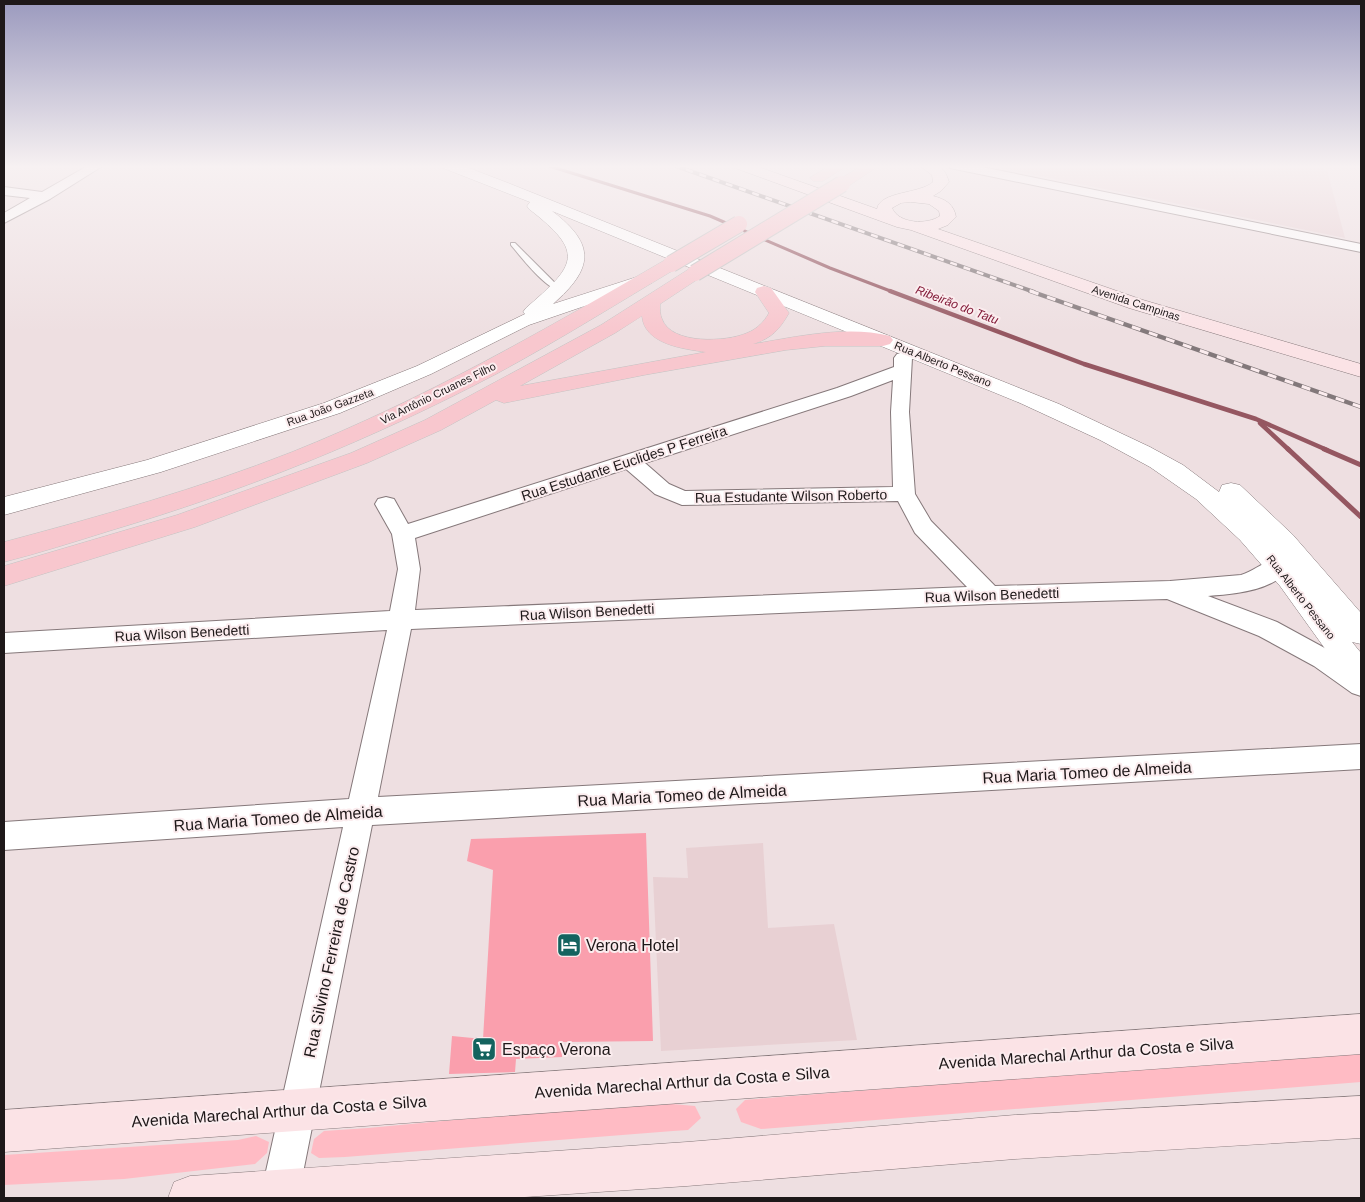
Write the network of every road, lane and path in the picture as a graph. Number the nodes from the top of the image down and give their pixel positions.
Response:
1 (554, 221) edge
2 (589, 221) edge
3 (622, 221) edge
4 (744, 221) edge
5 (781, 221) edge
6 (897, 221) edge
7 (938, 221) edge
8 (949, 221) edge
9 (1232, 221) edge
10 (914, 226) junction
11 (513, 244) dead end
12 (1361, 248) edge
13 (646, 279) junction
14 (1093, 285) junction
15 (560, 289) junction
16 (764, 292) junction
17 (650, 302) junction
18 (522, 321) junction
19 (883, 340) junction
20 (904, 348) junction
21 (1361, 362) edge
22 (901, 370) junction
23 (1361, 371) edge
24 (844, 392) junction
25 (901, 394) junction
26 (476, 403) junction
27 (629, 461) junction
28 (904, 494) junction
29 (386, 504) dead end
30 (4, 506) edge
31 (404, 534) junction
32 (4, 552) edge
33 (1279, 566) junction
34 (4, 576) edge
35 (1170, 590) junction
36 (989, 595) junction
37 (401, 620) junction
38 (1361, 634) edge
39 (4, 643) edge
40 (1361, 676) edge
41 (1361, 685) edge
42 (1361, 757) edge
43 (361, 812) junction
44 (4, 836) edge
45 (1361, 1034) edge
46 (298, 1109) junction
47 (1361, 1117) edge
48 (4, 1131) edge
49 (280, 1195) edge
50 (190, 1198) edge

1 - 15 street
2 - 16 street, Rua Alberto Pessano
3 - 38 street, Rua Alberto Pessano
4 - 13 main road, Via Antônio Cruanes Filho, bridge
5 - 17 main road, Via Antônio Cruanes Filho, bridge
6 - 10 main road, Avenida Campinas
7 - 10 main road
8 - 14 main road, Avenida Campinas
9 - 12 street
10 - 14 main road, Avenida Campinas
11 - 15 lane
13 - 18 street, Rua João Gazzeta
13 - 32 main road, Via Antônio Cruanes Filho
14 - 21 main road, Avenida Campinas
14 - 23 main road, Avenida Campinas
15 - 18 street
16 - 17 main road
16 - 19 street, Rua Alberto Pessano
17 - 26 main road, Via Antônio Cruanes Filho
18 - 30 street, Rua João Gazzeta
19 - 20 street, Rua Alberto Pessano
19 - 26 main road
20 - 22 street
20 - 33 street, Rua Alberto Pessano
22 - 24 street, Rua Estudante Euclides P Ferreira
22 - 25 street
24 - 25 street, Rua Estudante Euclides P Ferreira
24 - 27 street, Rua Estudante Euclides P Ferreira
25 - 28 street
26 - 34 main road, Via Antônio Cruanes Filho
27 - 28 street, Rua Estudante Wilson Roberto
27 - 31 street, Rua Estudante Euclides P Ferreira
28 - 36 street
29 - 31 street, Rua Silvino Ferreira de Castro
31 - 37 street, Rua Silvino Ferreira de Castro
33 - 35 street, Rua Wilson Benedetti
33 - 40 street, Rua Alberto Pessano
35 - 36 street, Rua Wilson Benedetti
35 - 41 street, Rua Wilson Benedetti
36 - 37 street, Rua Wilson Benedetti
37 - 39 street, Rua Wilson Benedetti
37 - 43 street, Rua Silvino Ferreira de Castro
42 - 43 street, Rua Maria Tomeo de Almeida
43 - 44 street, Rua Maria Tomeo de Almeida
43 - 46 street, Rua Silvino Ferreira de Castro
45 - 46 main road, Avenida Marechal Arthur da Costa e Silva
46 - 48 main road, Avenida Marechal Arthur da Costa e Silva
46 - 49 street, Rua Silvino Ferreira de Castro
47 - 49 main road
49 - 50 main road

